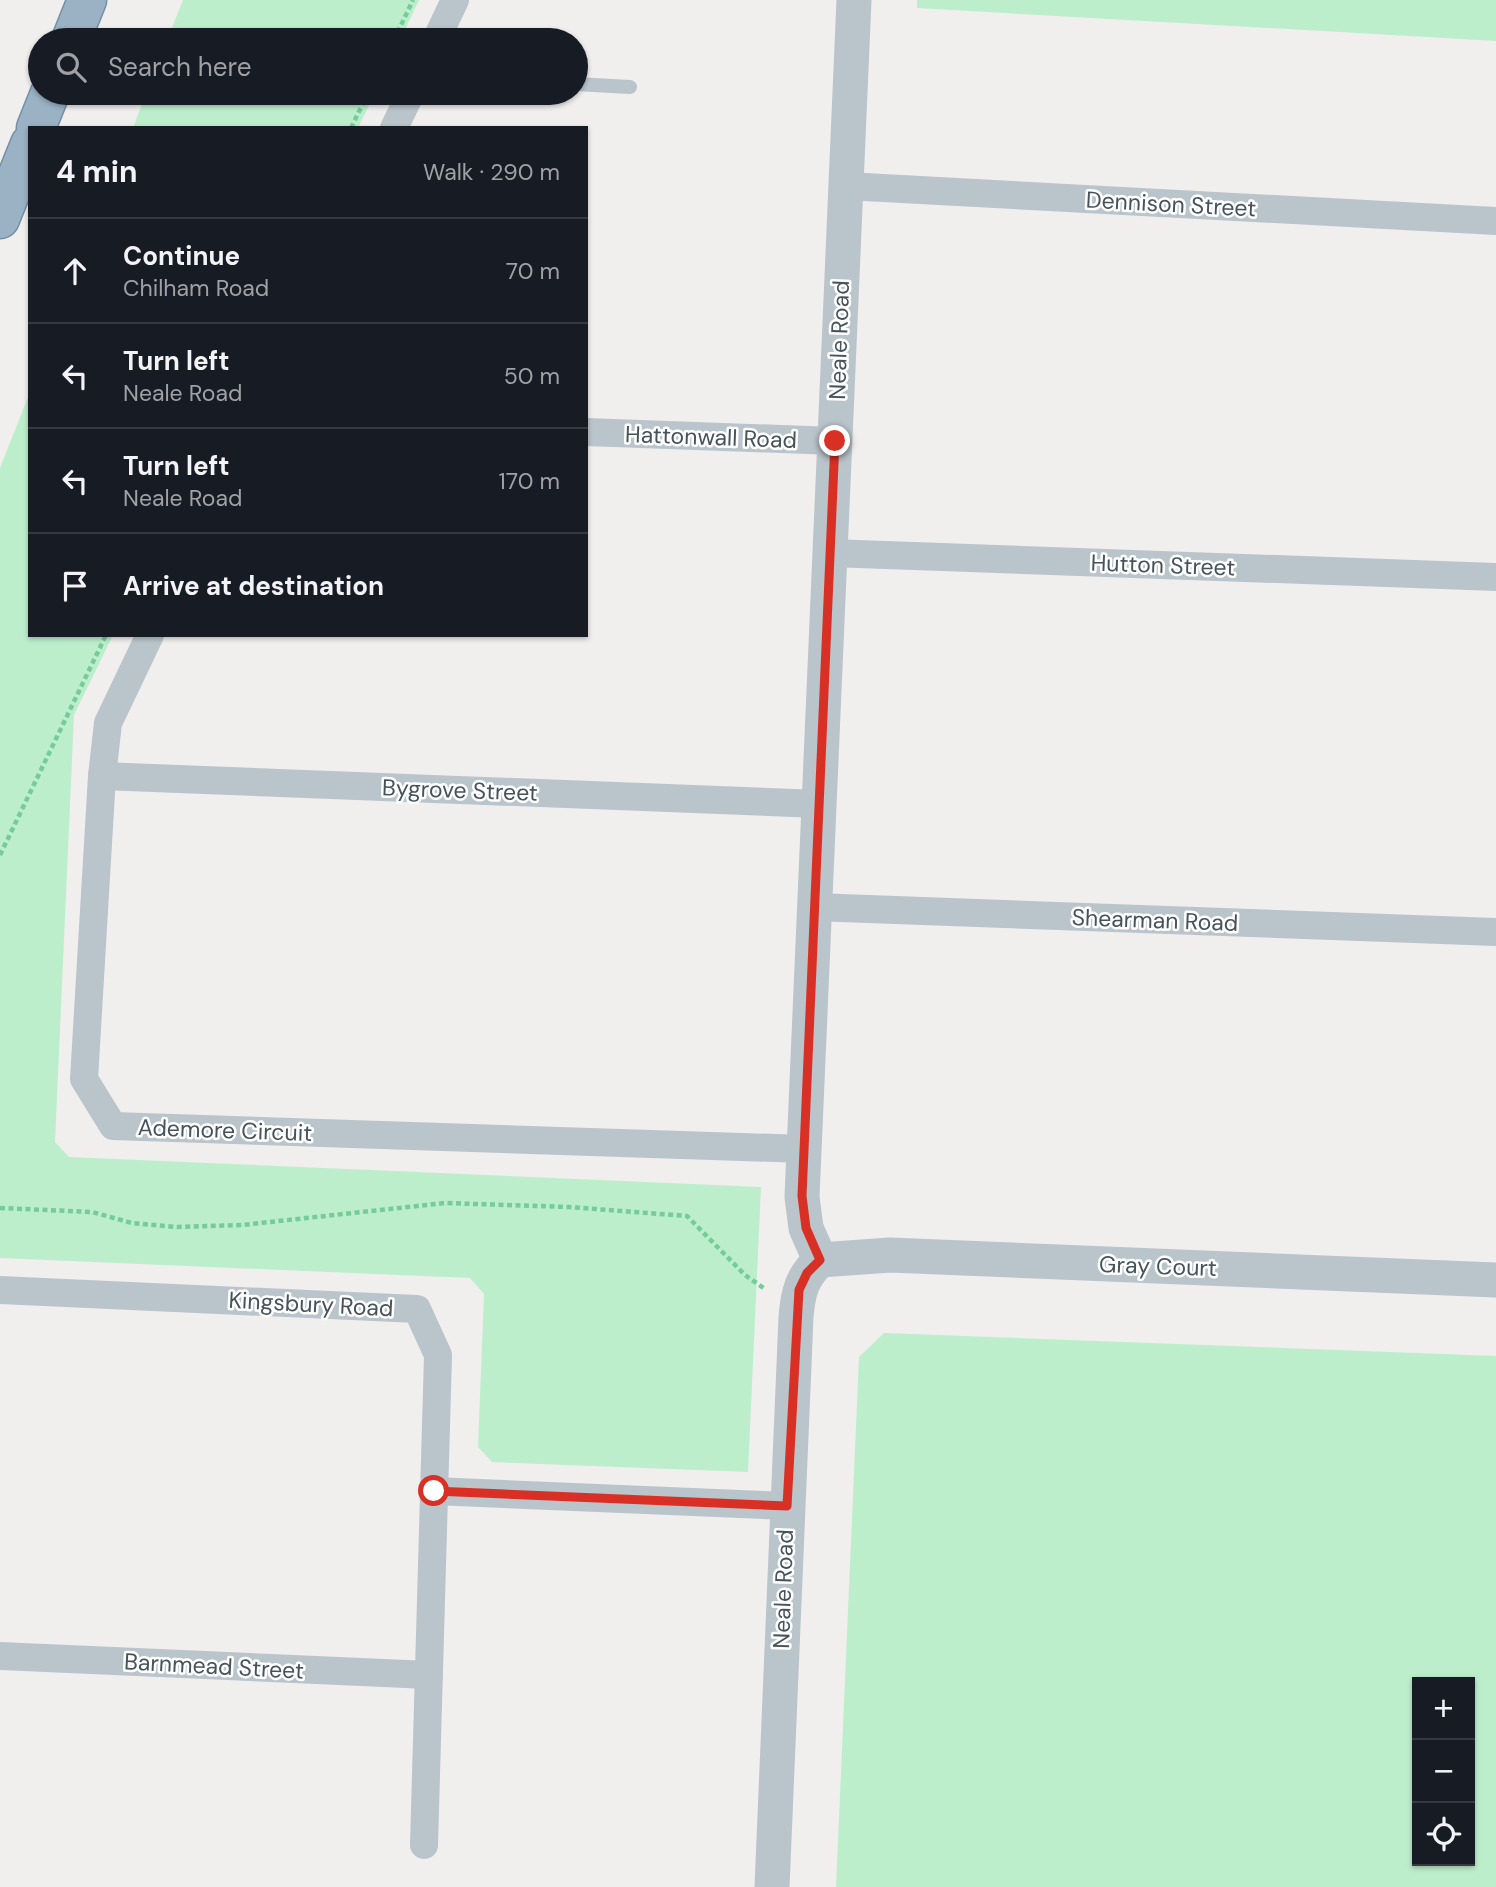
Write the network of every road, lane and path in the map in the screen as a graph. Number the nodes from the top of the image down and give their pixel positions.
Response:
1 (87, 0) edge
2 (413, 0) edge
3 (455, 0) edge
4 (854, 0) edge
5 (76, 28) edge
6 (400, 28) edge
7 (442, 28) edge
8 (588, 85) edge
9 (631, 87) dead end
10 (45, 105) edge
11 (362, 105) edge
12 (405, 105) edge
13 (37, 126) edge
14 (352, 126) edge
15 (395, 126) edge
16 (28, 149) edge
17 (846, 186) junction
18 (0, 219) edge
19 (1496, 221) edge
20 (588, 432) edge
21 (835, 441) junction
22 (830, 553) junction
23 (1496, 577) edge
24 (105, 637) edge
25 (149, 637) edge
26 (102, 776) junction
27 (819, 804) junction
28 (0, 855) edge
29 (814, 907) junction
30 (1496, 932) edge
31 (804, 1149) junction
32 (0, 1208) edge
33 (820, 1260) junction
34 (1496, 1280) edge
35 (0, 1290) edge
36 (798, 1296) junction
37 (434, 1491) junction
38 (787, 1506) junction
39 (0, 1657) edge
40 (429, 1675) junction
41 (424, 1845) dead end
42 (772, 1887) edge

1 - 5 highway
2 - 6 path
3 - 7 street
4 - 17 street, Neale Road
8 - 9 lane
10 - 13 highway
11 - 14 path
12 - 15 street
16 - 18 highway
17 - 19 street, Dennison Street
17 - 21 street, Neale Road
20 - 21 street, Hattonwall Road
21 - 22 street, Neale Road
22 - 23 street, Hutton Street
22 - 27 street, Neale Road
24 - 28 path
25 - 26 street, Ademore Circuit
26 - 27 street, Bygrove Street
26 - 31 street, Ademore Circuit
27 - 29 street, Neale Road
29 - 30 street, Shearman Road
29 - 31 street, Neale Road
31 - 33 street, Neale Road
32 - 36 path
33 - 34 street, Gray Court
33 - 36 street, Neale Road
35 - 37 street, Kingsbury Road
36 - 38 street, Neale Road
37 - 38 street
37 - 40 street, Kingsbury Road
38 - 42 street, Neale Road
39 - 40 street, Barnmead Street
40 - 41 street, Kingsbury Road

